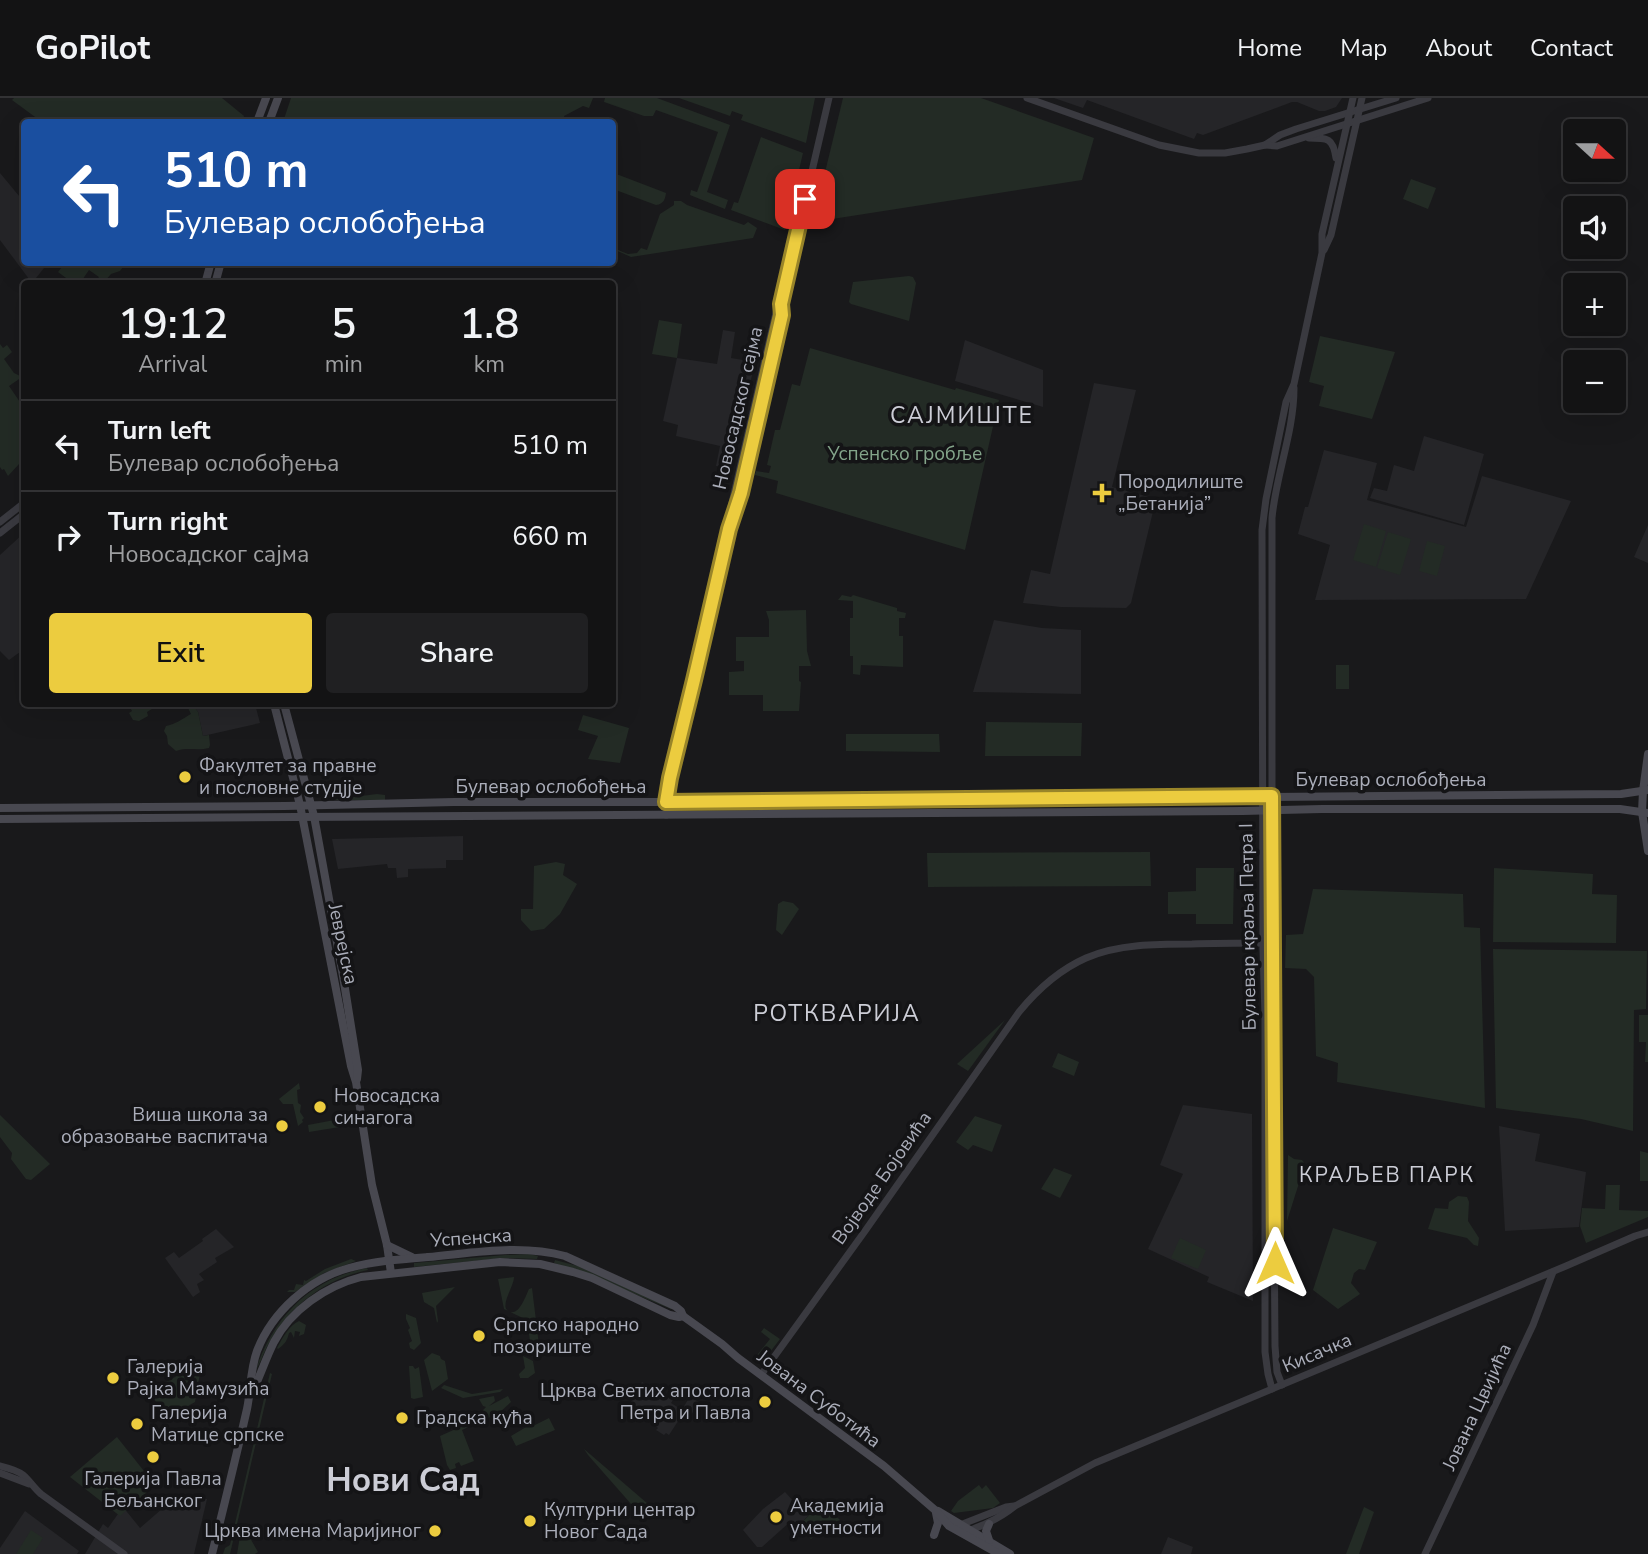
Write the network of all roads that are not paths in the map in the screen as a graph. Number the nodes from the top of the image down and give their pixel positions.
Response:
1 (266, 98) edge
2 (278, 98) edge
3 (829, 98) edge
4 (1027, 98) edge
5 (1353, 98) edge
6 (1362, 98) edge
7 (1391, 98) edge
8 (1428, 98) edge
9 (1359, 110) junction
10 (1349, 113) junction
11 (258, 119) edge
12 (270, 119) edge
13 (1356, 122) junction
14 (1346, 125) junction
15 (1301, 139) junction
16 (1265, 145) junction
17 (1337, 165) junction
18 (1322, 253) junction
19 (1294, 384) junction
20 (21, 505) edge
21 (21, 516) edge
22 (0, 522) edge
23 (0, 533) edge
24 (275, 707) edge
25 (285, 707) edge
26 (1648, 754) edge
27 (1645, 790) edge
28 (1262, 796) junction
29 (1272, 796) junction
30 (666, 802) junction
31 (0, 808) edge
32 (301, 811) junction
33 (312, 811) junction
34 (1267, 811) junction
35 (1645, 812) edge
36 (666, 814) junction
37 (0, 819) edge
38 (1648, 851) edge
39 (1268, 943) junction
40 (356, 1082) junction
41 (1648, 1230) edge
42 (387, 1245) junction
43 (414, 1258) junction
44 (389, 1261) junction
45 (364, 1265) junction
46 (1553, 1272) junction
47 (391, 1273) junction
48 (683, 1316) junction
49 (761, 1375) junction
50 (1282, 1385) junction
51 (1272, 1389) junction
52 (250, 1395) junction
53 (0, 1466) edge
54 (0, 1474) edge
55 (30, 1485) junction
56 (1015, 1506) junction
57 (935, 1510) junction
58 (989, 1524) junction
59 (958, 1529) junction
60 (970, 1530) junction
61 (934, 1535) dead end
62 (989, 1541) junction
63 (124, 1554) edge
64 (212, 1554) edge
65 (999, 1554) edge
66 (1010, 1554) edge
67 (1424, 1554) edge

1 - 11 main road
2 - 12 main road
3 - 30 street, Новосадског сајма
4 - 16 street
5 - 10 street, Булевар краља Петра I
6 - 9 street, Булевар краља Петра I
7 - 9 street
8 - 13 street
9 - 10 street
9 - 13 street, Булевар краља Петра I
10 - 14 street, Булевар краља Петра I
10 - 16 street
13 - 14 street
13 - 18 street, Булевар краља Петра I
14 - 15 street
14 - 17 street, Булевар краља Петра I
15 - 16 street
15 - 17 street
17 - 18 street, Булевар краља Петра I
18 - 19 street, Булевар краља Петра I
19 - 28 street, Булевар краља Петра I
19 - 29 street, Булевар краља Петра I
20 - 22 street
21 - 23 street
24 - 32 main road, Јеврејска
25 - 33 main road, Јеврејска
26 - 27 main road
27 - 29 main road, Булевар ослобођења
27 - 35 main road
28 - 29 main road, Булевар ослобођења
28 - 30 main road, Булевар ослобођења
28 - 34 street, Булевар краља Петра I
29 - 34 street, Булевар краља Петра I
30 - 33 main road, Булевар ослобођења
30 - 36 street, Новосадског сајма
31 - 32 main road, Булевар ослобођења
32 - 33 main road, Булевар ослобођења
32 - 37 main road, Булевар ослобођења
32 - 40 main road, Јеврејска
33 - 36 main road, Булевар ослобођења
33 - 40 main road, Јеврејска
34 - 35 main road, Булевар ослобођења
34 - 36 main road, Булевар ослобођења
34 - 39 street, Булевар краља Петра I
35 - 38 main road
39 - 49 street, Војводе Бојовића
39 - 50 street, Булевар краља Петра I
39 - 51 street, Булевар краља Петра I
40 - 42 main road, Јеврејска
41 - 46 street, Кисачка
42 - 43 main road
42 - 44 main road, Јеврејска
42 - 45 main road
43 - 44 main road, Успенска
43 - 48 main road, Успенска
44 - 45 main road, Успенска
44 - 47 main road, Јеврејска
45 - 52 main road
46 - 50 street, Кисачка
46 - 67 street, Јована Цвијића
47 - 48 main road, Успенска
47 - 52 main road, Успенска
48 - 49 main road, Јована Суботића
49 - 57 main road, Јована Суботића
50 - 51 street, Кисачка
51 - 56 street, Кисачка
52 - 64 main road
53 - 55 street
54 - 55 street
55 - 63 street
56 - 58 street, Кисачка
56 - 59 street, Кисачка
57 - 59 main road, Јована Суботића
57 - 61 main road
58 - 60 street, Кисачка
58 - 62 main road
59 - 60 main road
59 - 65 main road
60 - 62 main road
62 - 66 main road

